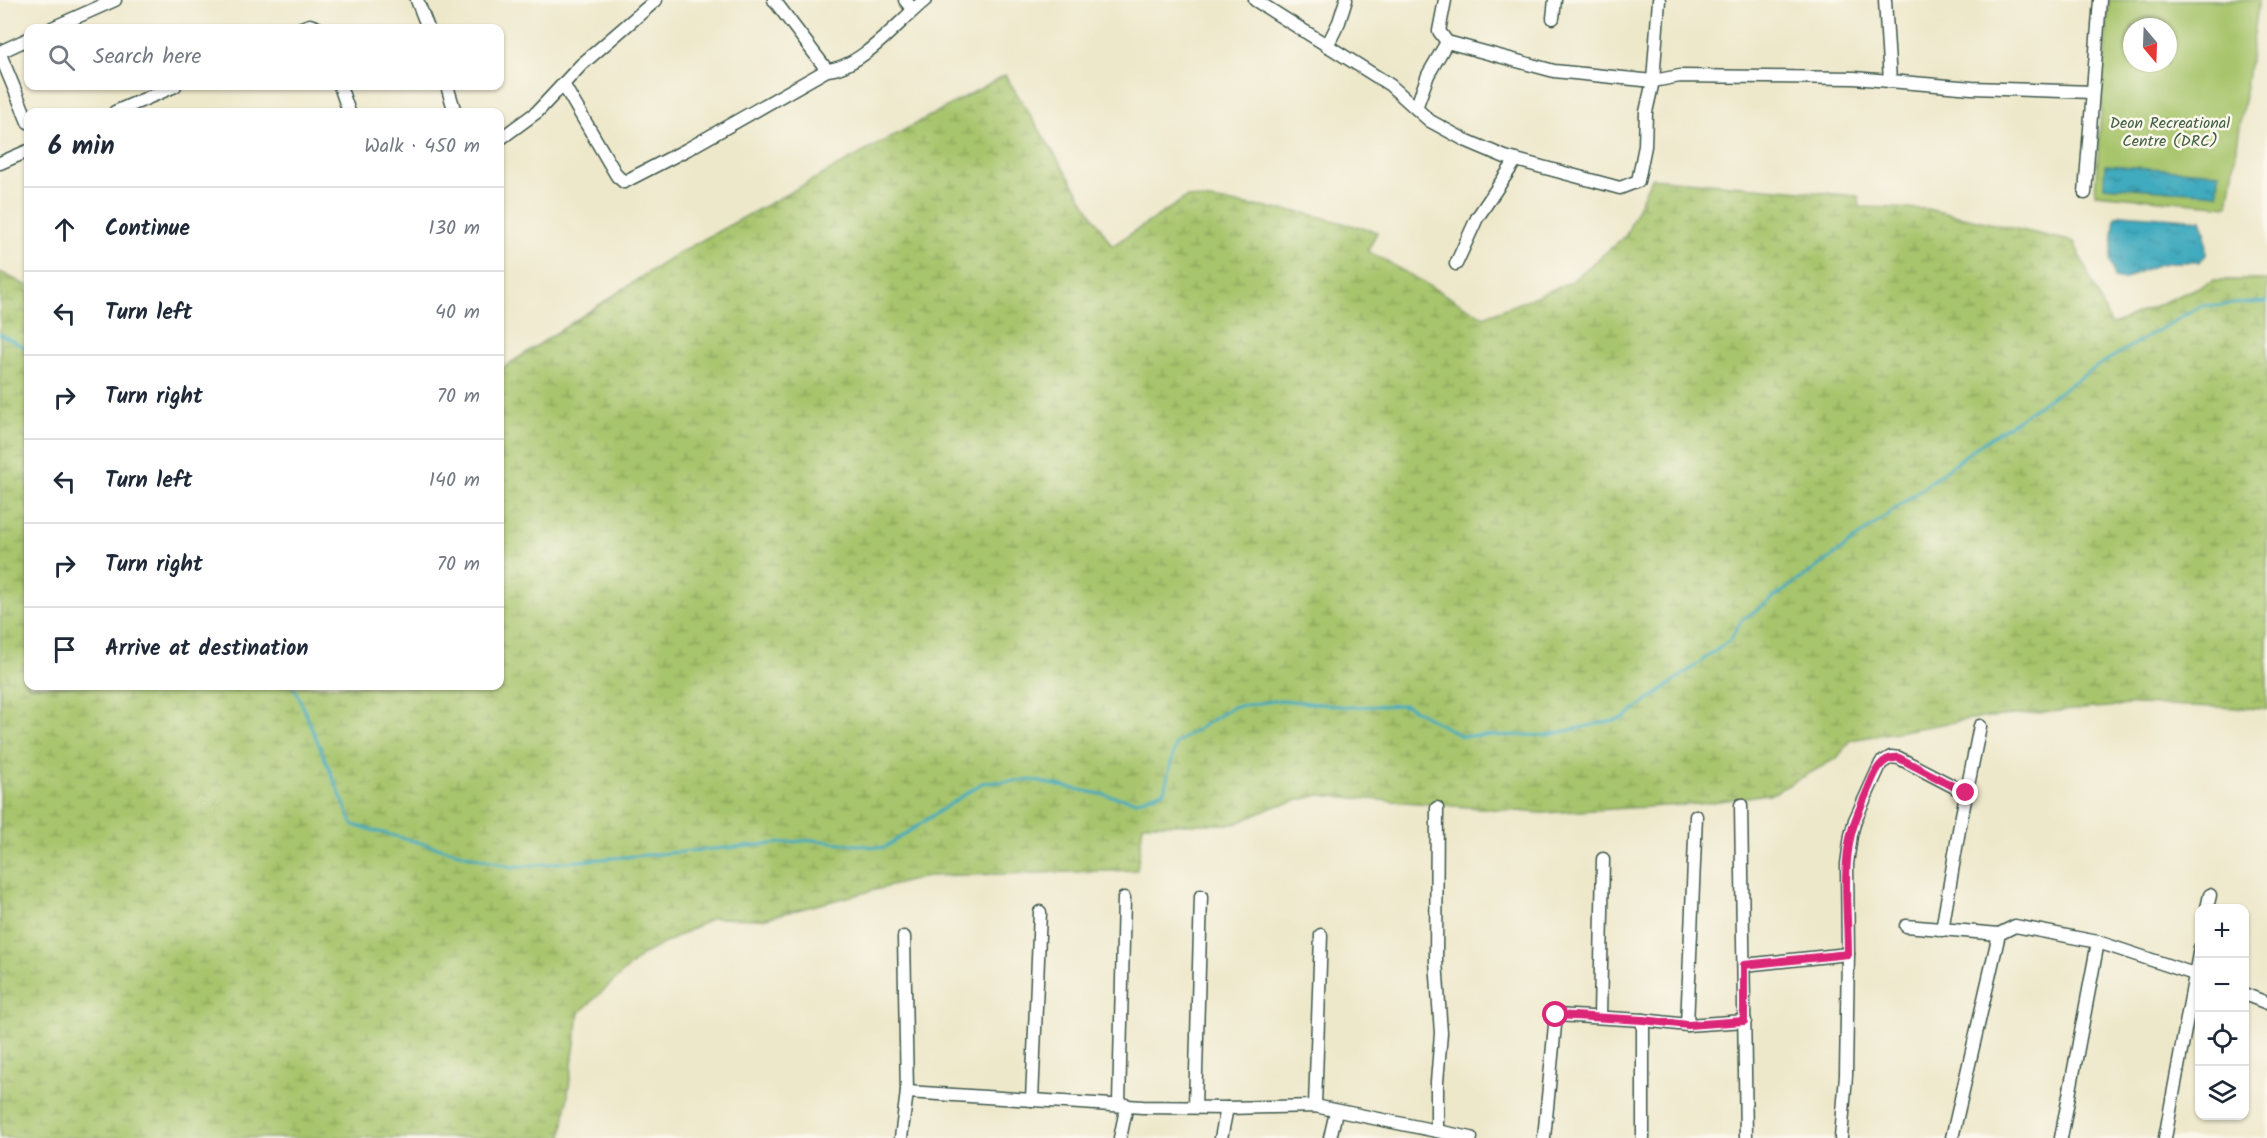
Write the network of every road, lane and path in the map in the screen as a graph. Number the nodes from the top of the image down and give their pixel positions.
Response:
1 (115, 0) edge
2 (417, 0) edge
3 (656, 0) edge
4 (774, 0) edge
5 (925, 0) edge
6 (1255, 0) edge
7 (1346, 0) edge
8 (1445, 0) edge
9 (1556, 0) edge
10 (1659, 0) edge
11 (1885, 0) edge
12 (2100, 0) edge
13 (909, 5) edge
14 (1553, 18) dead end
15 (61, 24) edge
16 (426, 24) edge
17 (24, 41) edge
18 (1447, 42) junction
19 (1327, 46) junction
20 (0, 53) edge
21 (827, 70) junction
22 (1653, 81) junction
23 (1890, 81) junction
24 (563, 84) junction
25 (166, 90) edge
26 (341, 90) edge
27 (448, 90) edge
28 (2092, 92) junction
29 (124, 108) edge
30 (348, 108) edge
31 (454, 108) edge
32 (1416, 108) junction
33 (24, 112) edge
34 (504, 136) edge
35 (24, 153) edge
36 (1516, 160) junction
37 (0, 163) edge
38 (2085, 193) dead end
39 (1456, 264) dead end
40 (1980, 726) dead end
41 (1966, 793) junction
42 (1741, 806) dead end
43 (1437, 808) dead end
44 (1696, 816) dead end
45 (1602, 859) dead end
46 (2210, 895) dead end
47 (1201, 896) dead end
48 (1124, 898) dead end
49 (2208, 904) edge
50 (1040, 912) dead end
51 (1906, 926) dead end
52 (1942, 930) junction
53 (1999, 934) junction
54 (1321, 935) dead end
55 (904, 937) dead end
56 (2098, 942) junction
57 (1848, 954) junction
58 (1744, 965) junction
59 (2195, 974) edge
60 (2195, 985) edge
61 (2249, 996) edge
62 (2267, 1003) edge
63 (1600, 1017) junction
64 (1643, 1020) junction
65 (1744, 1021) junction
66 (1688, 1025) junction
67 (907, 1092) junction
68 (1032, 1100) junction
69 (1123, 1105) junction
70 (1315, 1106) junction
71 (1195, 1107) junction
72 (1227, 1108) junction
73 (1336, 1112) junction
74 (1437, 1131) junction
75 (901, 1138) edge
76 (1120, 1138) edge
77 (1221, 1138) edge
78 (1330, 1138) edge
79 (1471, 1138) edge
80 (1544, 1138) edge
81 (1643, 1138) edge
82 (1746, 1138) edge
83 (1841, 1138) edge
84 (1952, 1138) edge
85 (2061, 1138) edge
86 (2165, 1138) edge

1 - 15 street
2 - 16 street
3 - 24 street
4 - 21 street
5 - 13 street
6 - 19 street
7 - 19 street
8 - 18 street
9 - 14 street
10 - 22 street
11 - 23 street
12 - 28 street
13 - 21 street
17 - 20 street
18 - 22 street
18 - 32 street
19 - 32 street
20 - 33 street
21 - 24 street
22 - 23 street
22 - 36 street
23 - 28 street
24 - 34 street
25 - 29 street
26 - 30 street
27 - 31 street
28 - 38 street
32 - 36 street
35 - 37 street
36 - 39 street
40 - 41 street
41 - 52 street
41 - 57 street
42 - 58 street
43 - 74 street
44 - 66 street
45 - 63 street
46 - 49 street
47 - 71 street
48 - 69 street
50 - 68 street
51 - 52 street
52 - 53 street
53 - 56 street
53 - 84 street
54 - 70 street
55 - 67 street
56 - 59 street
56 - 85 street
57 - 58 street
57 - 83 street
58 - 65 street
60 - 86 street
61 - 62 street
63 - 64 street
63 - 80 street
64 - 66 street
64 - 81 street
65 - 66 street
65 - 82 street
67 - 68 street
67 - 75 street
68 - 69 street
69 - 71 street
69 - 76 street
70 - 72 street
70 - 73 street
71 - 72 street
72 - 77 street
73 - 74 street
73 - 78 street
74 - 79 street

